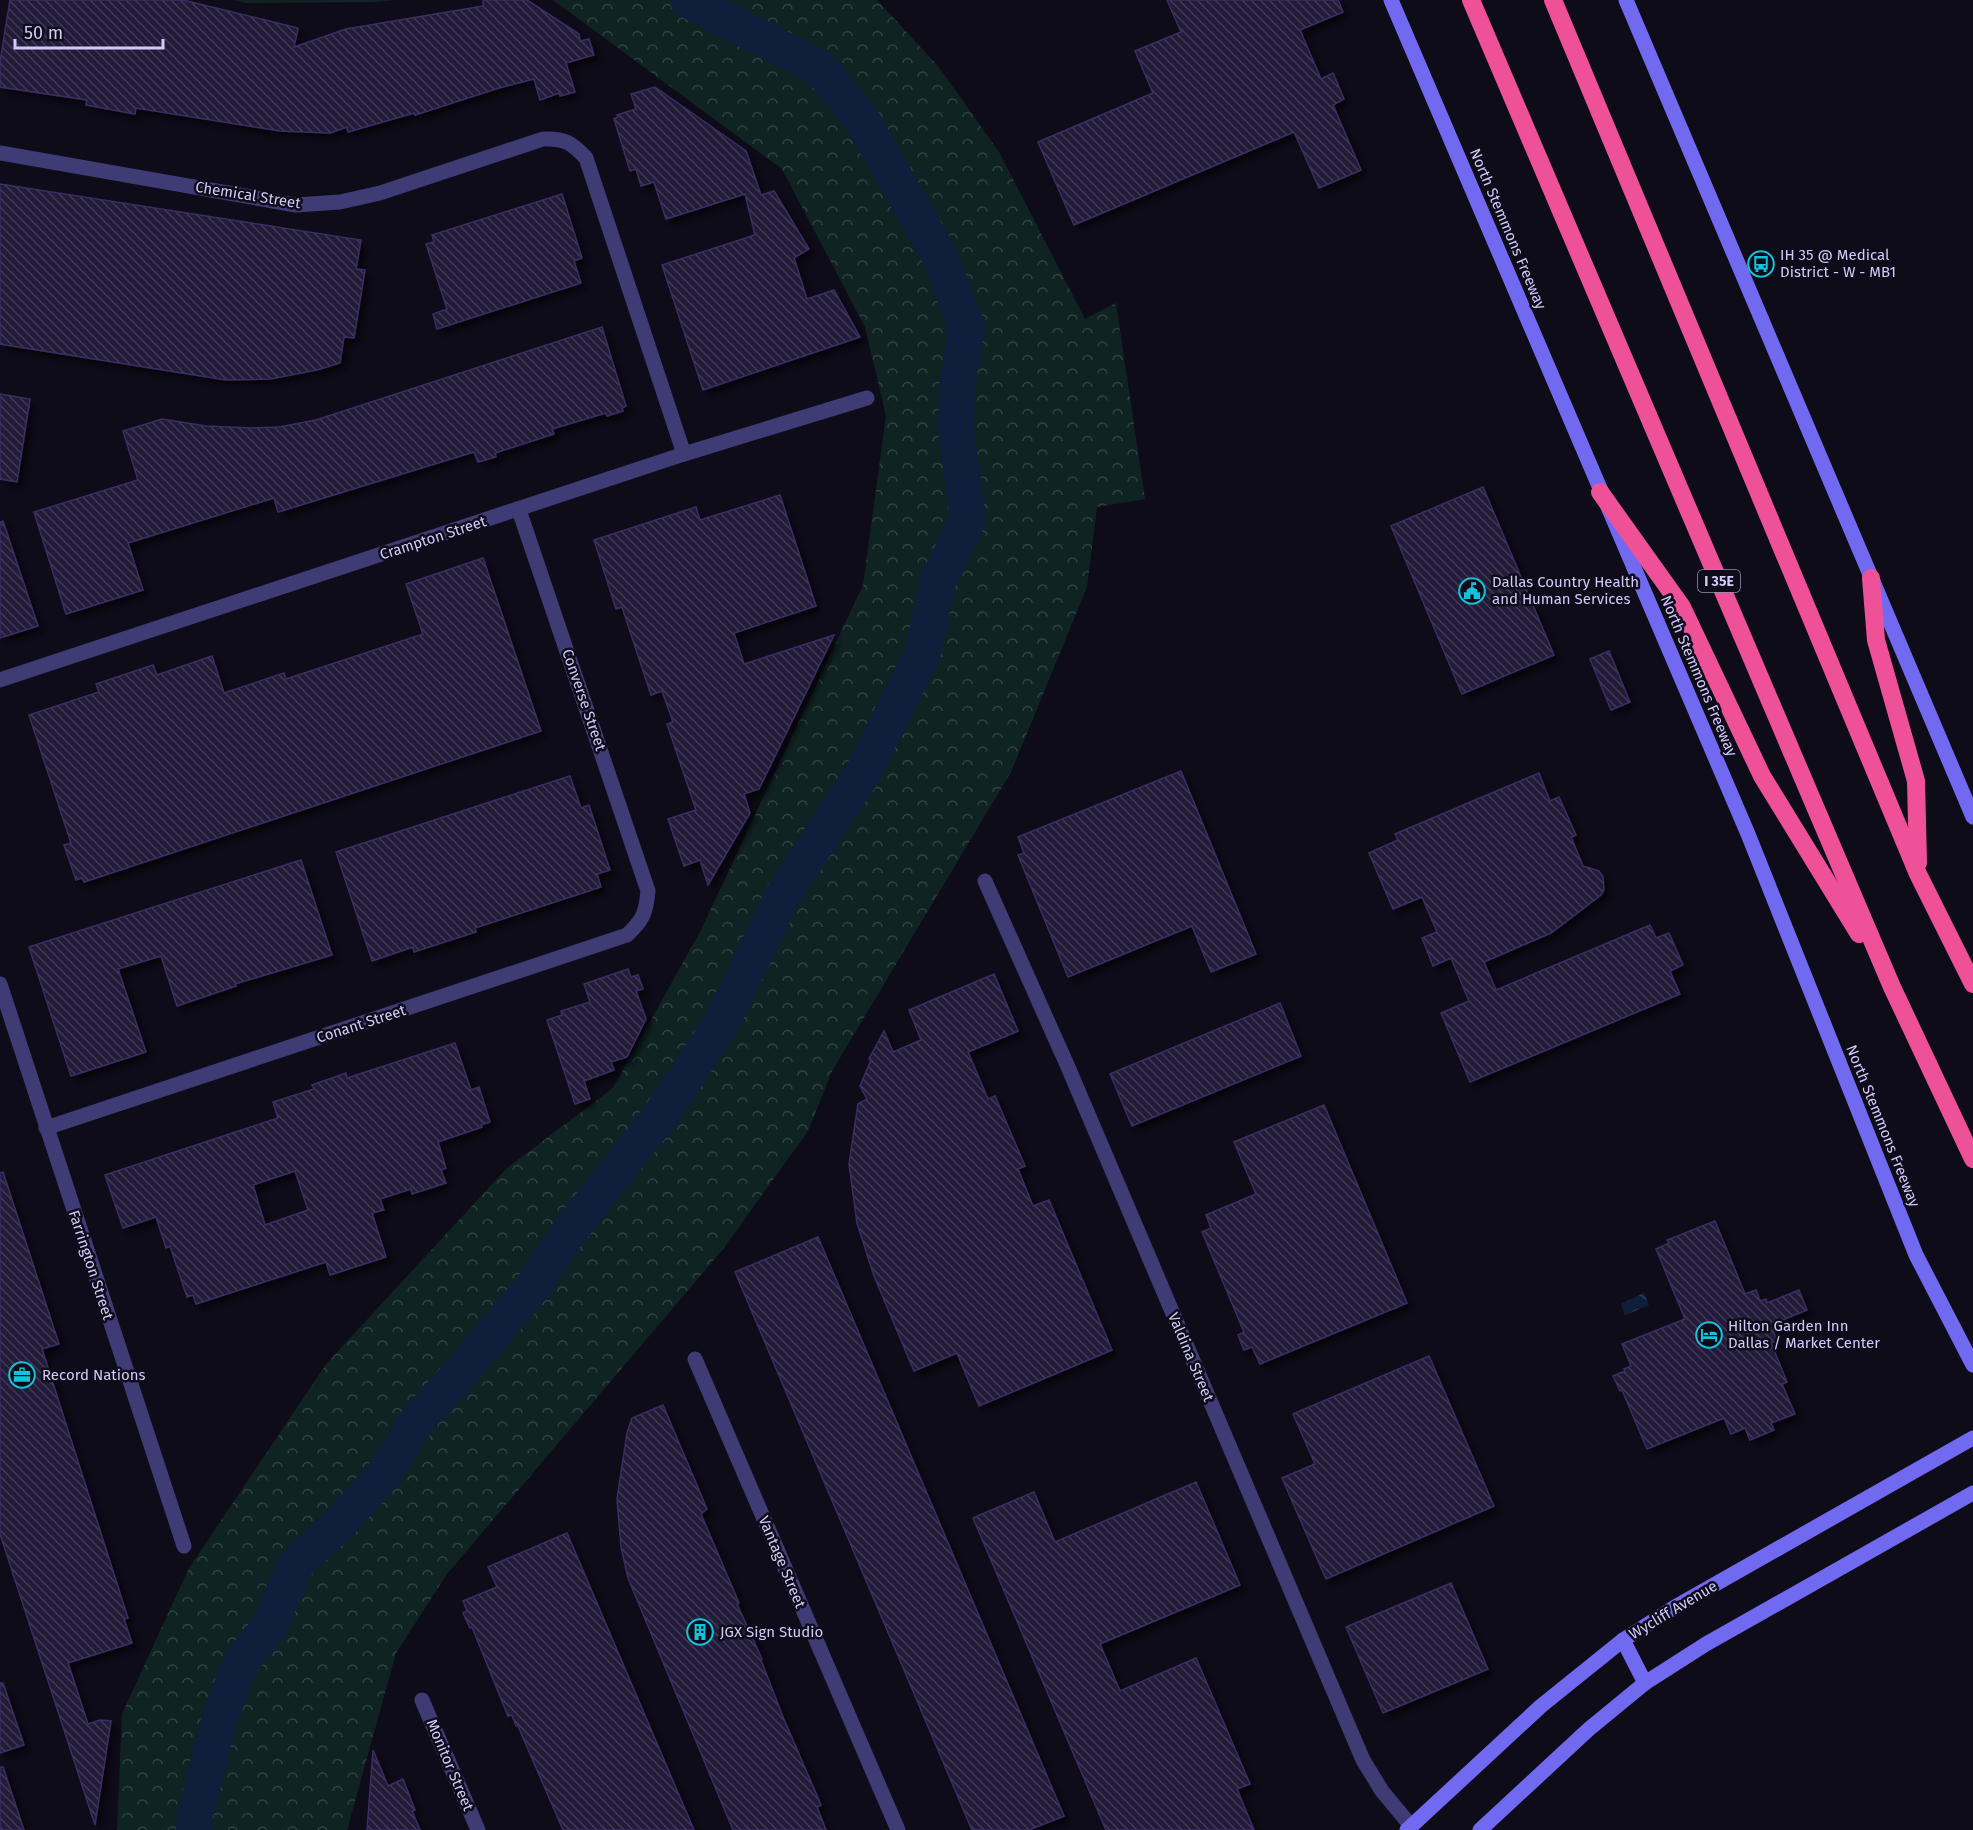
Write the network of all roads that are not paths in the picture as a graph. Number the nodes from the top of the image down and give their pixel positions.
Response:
1 (1390, 0) edge
2 (1471, 0) edge
3 (1553, 0) edge
4 (1626, 0) edge
5 (0, 153) edge
6 (867, 398) dead end
7 (684, 454) junction
8 (1600, 492) junction
9 (519, 510) junction
10 (1871, 578) junction
11 (0, 680) edge
12 (1973, 817) edge
13 (1918, 874) junction
14 (985, 881) dead end
15 (648, 891) joint
16 (0, 984) edge
17 (1973, 984) edge
18 (1892, 987) junction
19 (46, 1128) junction
20 (1973, 1159) edge
21 (695, 1359) dead end
22 (1973, 1365) edge
23 (1973, 1438) edge
24 (1973, 1492) edge
25 (184, 1546) dead end
26 (1623, 1640) junction
27 (1645, 1683) junction
28 (422, 1700) dead end
29 (1410, 1829) edge
30 (478, 1830) edge
31 (898, 1830) edge
32 (1480, 1830) edge

1 - 8 main road, North Stemmons Freeway
2 - 18 highway, I 35E
3 - 13 highway
4 - 10 main road
5 - 7 street, Chemical Street
6 - 7 street, Crampton Street
7 - 9 street, Crampton Street
8 - 18 highway
8 - 22 main road, North Stemmons Freeway
9 - 11 street, Crampton Street
9 - 15 street, Converse Street
10 - 12 main road
10 - 13 highway
13 - 17 highway
14 - 29 street, Valdina Street
15 - 19 street, Conant Street
16 - 19 street, Farrington Street
18 - 20 highway, I 35E
19 - 25 street, Farrington Street
21 - 31 street, Vantage Street
23 - 26 main road, Wycliff Avenue
24 - 27 main road
26 - 27 main road
26 - 29 main road, Wycliff Avenue
27 - 32 main road
28 - 30 street, Monitor Street

